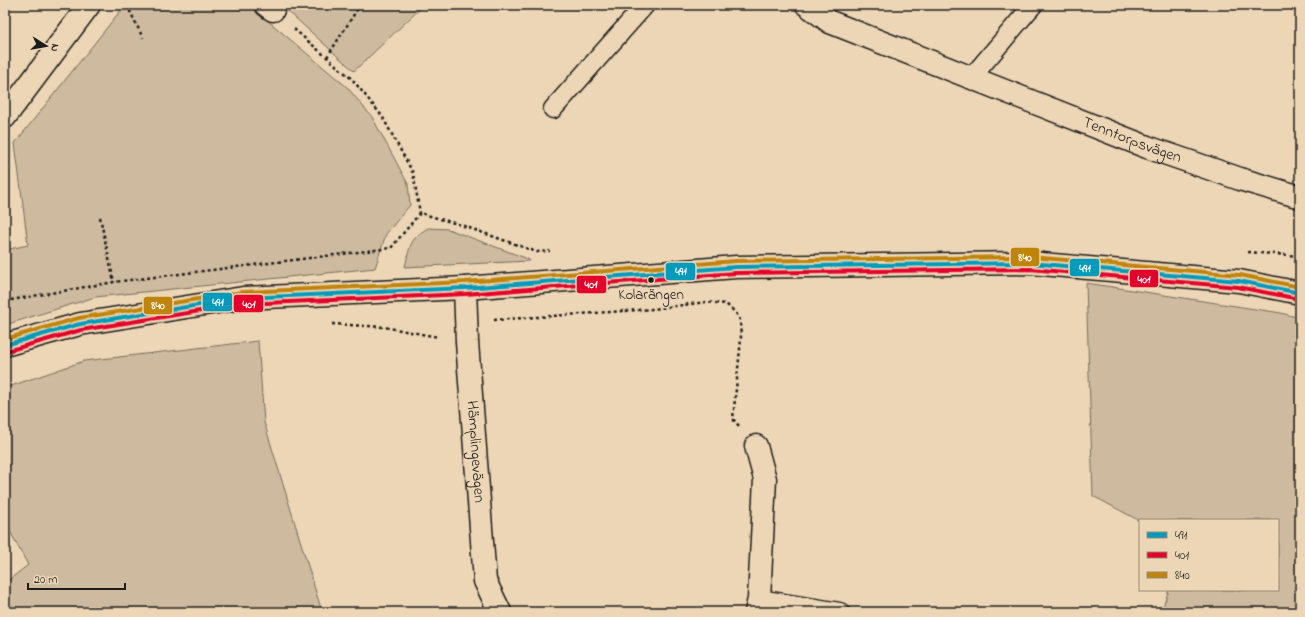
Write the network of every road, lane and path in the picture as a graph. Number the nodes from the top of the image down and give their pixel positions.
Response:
1 (89, 5) edge
2 (127, 5) edge
3 (360, 5) edge
4 (645, 5) edge
5 (807, 5) edge
6 (1033, 5) edge
7 (270, 8) edge
8 (142, 38) dead end
9 (327, 57) junction
10 (971, 78) junction
11 (553, 109) dead end
12 (5, 117) edge
13 (1297, 196) dead end
14 (420, 213) dead end
15 (100, 217) dead end
16 (392, 248) dead end
17 (114, 282) junction
18 (465, 288) junction
19 (1300, 293) edge
20 (5, 301) edge
21 (326, 324) dead end
22 (467, 342) junction
23 (5, 345) edge
24 (756, 446) joint
25 (757, 606) edge
26 (500, 612) edge
27 (840, 612) edge

1 - 12 main road
2 - 8 path
3 - 9 path
4 - 11 lane
5 - 10 main road, Tenntorpsvägen
6 - 10 lane
7 - 9 path
9 - 14 path
10 - 13 main road, Tenntorpsvägen
15 - 17 path
16 - 17 path
17 - 20 path
18 - 19 main road
18 - 22 main road, Hämplingevägen
18 - 23 main road
21 - 22 path
22 - 24 path
22 - 26 main road, Hämplingevägen
24 - 25 main road
25 - 27 lane

